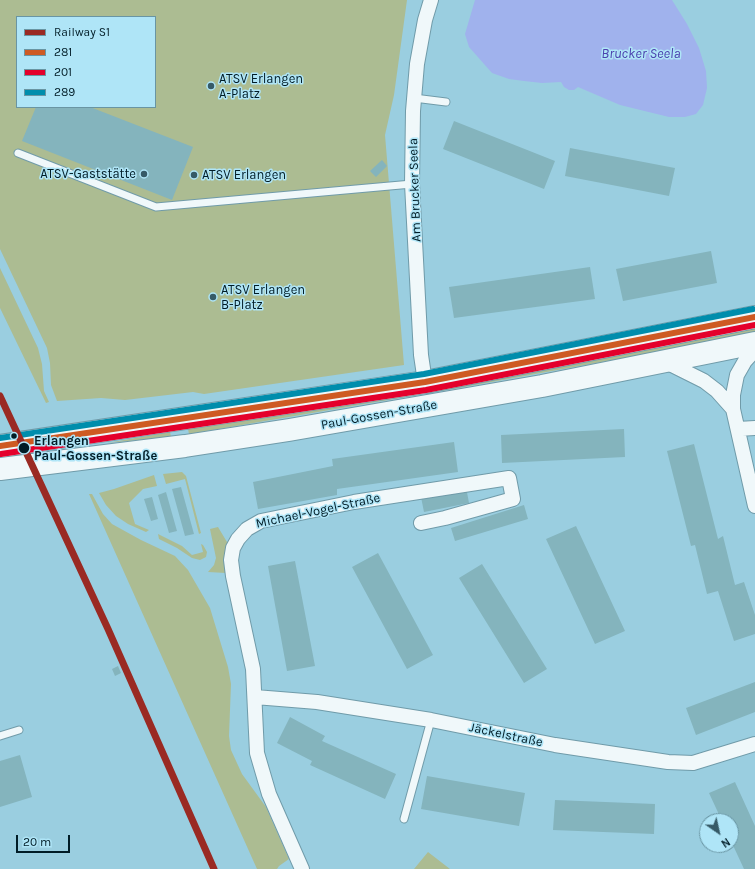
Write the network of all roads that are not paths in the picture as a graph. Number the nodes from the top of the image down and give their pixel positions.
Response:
1 (431, 0) edge
2 (414, 98) junction
3 (446, 102) dead end
4 (18, 153) dead end
5 (412, 184) junction
6 (755, 316) edge
7 (755, 343) edge
8 (755, 350) edge
9 (664, 362) junction
10 (425, 382) junction
11 (733, 409) junction
12 (755, 428) edge
13 (738, 429) junction
14 (0, 446) edge
15 (0, 469) edge
16 (755, 506) edge
17 (421, 523) dead end
18 (256, 697) junction
19 (431, 720) junction
20 (19, 730) dead end
21 (0, 736) edge
22 (755, 744) edge
23 (404, 819) dead end
24 (302, 869) edge

1 - 2 street, Am Brucker Seela
2 - 3 lane
2 - 5 street, Am Brucker Seela
4 - 5 lane
5 - 10 street, Am Brucker Seela
6 - 10 main road, Paul-Gossen-Straße
7 - 9 main road, Paul-Gossen-Straße
8 - 11 street
9 - 11 street
9 - 15 main road, Paul-Gossen-Straße
10 - 14 main road, Paul-Gossen-Straße
11 - 13 street
12 - 13 street
13 - 16 street
17 - 18 street, Michael-Vogel-Straße
18 - 19 street, Jäckelstraße
18 - 24 street, Michael-Vogel-Straße
19 - 22 street, Jäckelstraße
19 - 23 lane
20 - 21 lane

